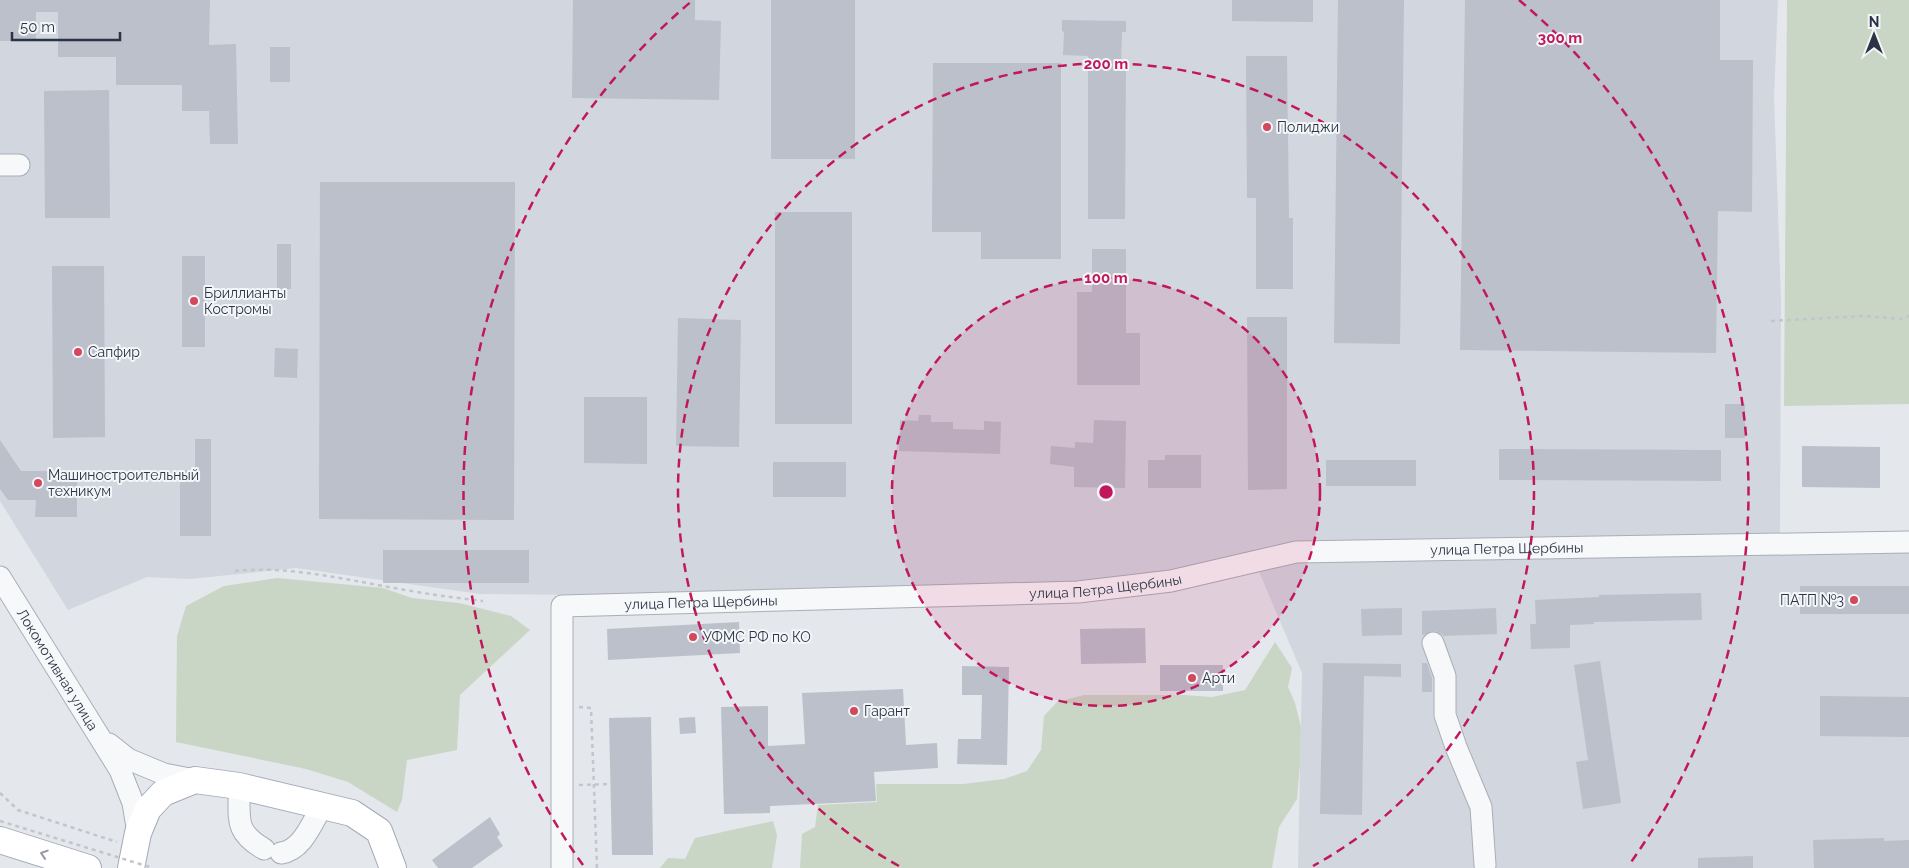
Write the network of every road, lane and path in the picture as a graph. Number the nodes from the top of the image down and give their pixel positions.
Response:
1 (1909, 316) edge
2 (1771, 321) dead end
3 (1909, 542) edge
4 (235, 570) dead end
5 (0, 577) edge
6 (483, 601) dead end
7 (1433, 643) dead end
8 (562, 707) junction
9 (98, 736) junction
10 (195, 780) junction
11 (594, 784) junction
12 (611, 784) dead end
13 (239, 786) junction
14 (562, 786) junction
15 (0, 793) edge
16 (323, 805) junction
17 (0, 821) edge
18 (0, 840) edge
19 (131, 848) edge
20 (390, 864) edge
21 (1485, 865) dead end
22 (88, 868) edge
23 (154, 868) edge
24 (562, 868) edge
25 (597, 868) edge

1 - 2 path
3 - 8 street, улица Петра Щербины
4 - 6 path
5 - 9 street, Локомотивная улица
7 - 21 street
8 - 11 path
8 - 14 street, улица Петра Щербины
9 - 10 street
9 - 19 street, Локомотивная улица
10 - 13 main road
10 - 19 main road
11 - 12 path
11 - 14 path
11 - 25 path
13 - 16 main road
13 - 16 street
14 - 24 street, улица Петра Щербины
15 - 19 path
16 - 20 main road
17 - 23 path, bridge
22 -> 18 main road

